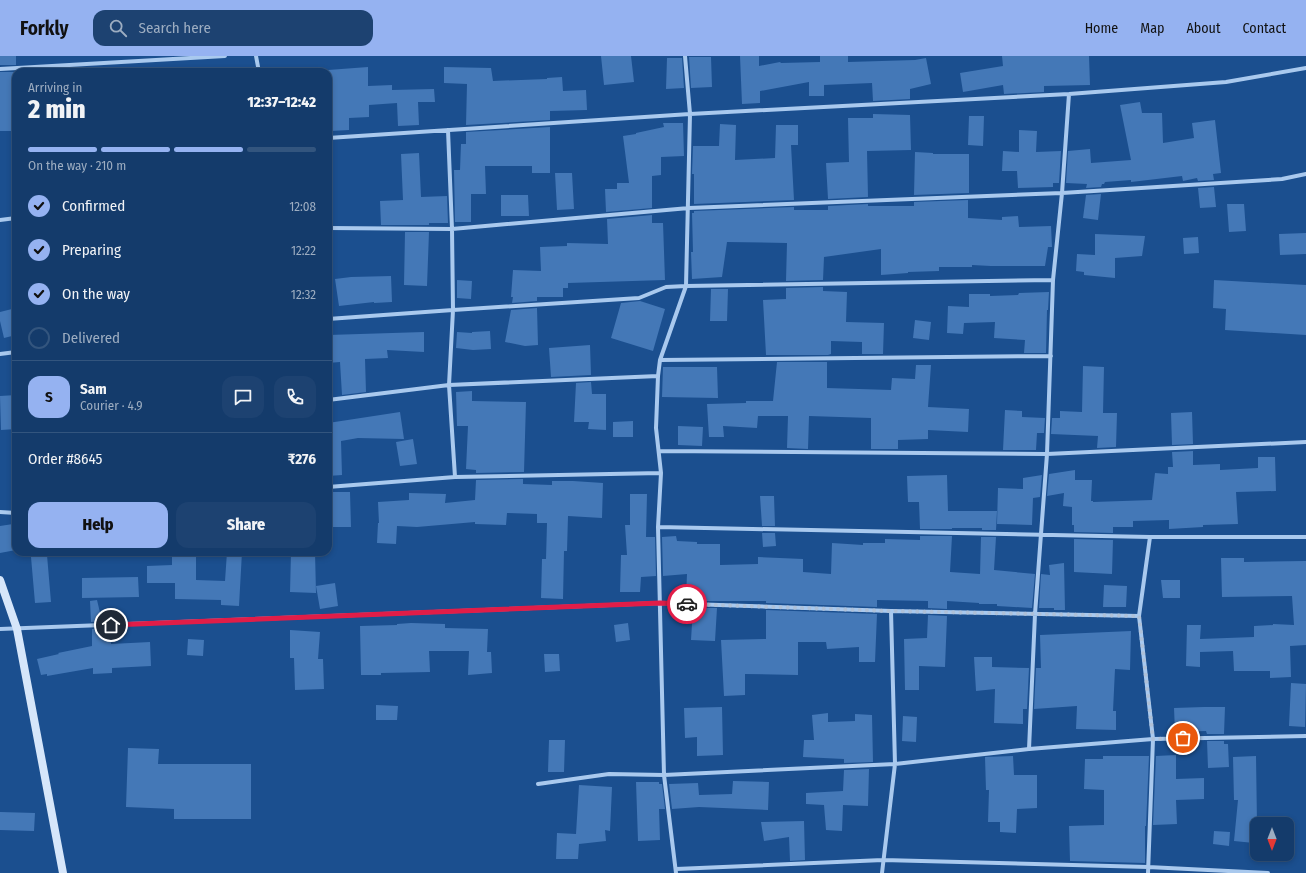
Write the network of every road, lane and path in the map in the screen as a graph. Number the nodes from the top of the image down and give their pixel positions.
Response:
1 (225, 56) edge
2 (256, 56) edge
3 (685, 56) edge
4 (12, 68) edge
5 (17, 68) edge
6 (258, 68) edge
7 (1306, 68) edge
8 (0, 69) edge
9 (1069, 94) junction
10 (690, 114) junction
11 (448, 130) junction
12 (332, 138) edge
13 (1306, 174) edge
14 (1062, 193) junction
15 (689, 208) junction
16 (12, 218) edge
17 (0, 220) edge
18 (332, 228) edge
19 (452, 229) junction
20 (1053, 280) junction
21 (686, 286) junction
22 (453, 310) junction
23 (332, 319) edge
24 (12, 352) edge
25 (0, 354) edge
26 (1052, 356) junction
27 (660, 360) junction
28 (658, 376) junction
29 (449, 385) junction
30 (332, 400) edge
31 (1306, 442) edge
32 (659, 451) junction
33 (1047, 454) junction
34 (661, 473) junction
35 (455, 477) junction
36 (332, 487) edge
37 (0, 512) edge
38 (12, 513) edge
39 (658, 527) junction
40 (1041, 536) junction
41 (1150, 537) junction
42 (1306, 537) edge
43 (0, 580) edge
44 (660, 603) junction
45 (891, 611) junction
46 (1035, 614) junction
47 (1139, 616) junction
48 (0, 629) edge
49 (17, 629) junction
50 (1306, 736) edge
51 (1153, 739) junction
52 (1029, 749) junction
53 (895, 764) junction
54 (664, 775) junction
55 (538, 784) dead end
56 (883, 860) junction
57 (1148, 867) junction
58 (676, 871) edge
59 (63, 873) edge
60 (882, 873) edge
61 (1148, 873) edge
62 (1268, 873) edge

1 - 5 street
2 - 6 street
3 - 10 street
4 - 8 street
7 - 9 street
9 - 10 street
9 - 14 street
10 - 11 street
10 - 15 street
11 - 12 street
11 - 19 street
13 - 14 street
14 - 15 street
14 - 20 street
15 - 19 street
15 - 21 street
16 - 17 street
18 - 19 street
19 - 22 street
20 - 21 street
20 - 26 street
21 - 22 street
21 - 27 street
22 - 23 street
22 - 29 street
24 - 25 street
26 - 27 street
26 - 33 street
27 - 28 street
28 - 29 street
28 - 32 street
29 - 30 street
29 - 35 street
31 - 33 street
32 - 33 street
32 - 34 street
33 - 40 street
34 - 35 street
34 - 39 street
35 - 36 street
37 - 38 street
39 - 40 street
39 - 44 street
40 - 41 street
40 - 46 street
41 - 42 street
41 - 47 street
43 - 49 street
44 - 45 street
44 - 49 street
44 - 54 street
45 - 46 street
45 - 53 street
46 - 47 street
46 - 52 street
47 - 51 street
48 - 49 street
49 - 59 street
50 - 51 street
51 - 52 street
51 - 57 street
52 - 53 street
53 - 54 street
53 - 56 street
54 - 55 street
54 - 58 street
56 - 57 street
56 - 58 street
56 - 60 street
57 - 61 street
57 - 62 street

